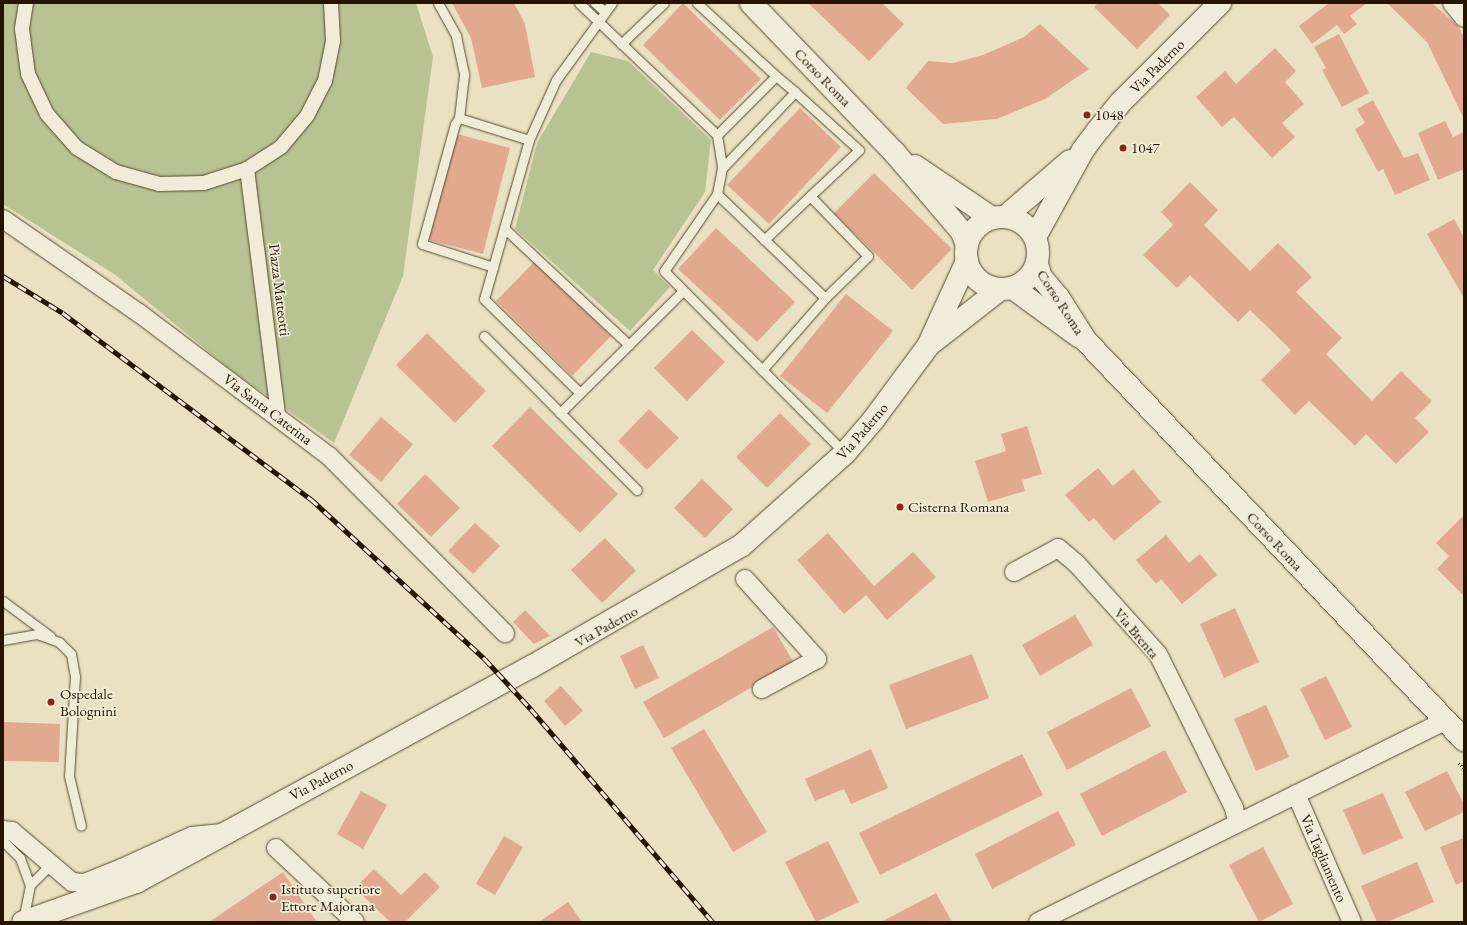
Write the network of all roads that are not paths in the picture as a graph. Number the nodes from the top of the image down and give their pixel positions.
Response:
1 (26, 3) edge
2 (331, 3) edge
3 (438, 3) edge
4 (579, 3) edge
5 (595, 3) edge
6 (612, 3) edge
7 (664, 3) edge
8 (697, 3) edge
9 (751, 3) edge
10 (1220, 3) edge
11 (1452, 3) edge
12 (605, 12) junction
13 (1464, 18) edge
14 (597, 22) junction
15 (621, 44) junction
16 (776, 76) junction
17 (795, 92) junction
18 (459, 118) junction
19 (717, 135) junction
20 (530, 140) junction
21 (1083, 150) junction
22 (894, 152) junction
23 (722, 168) junction
24 (247, 169) junction
25 (717, 194) junction
26 (810, 196) junction
27 (998, 218) junction
28 (3, 219) edge
29 (504, 228) junction
30 (1035, 237) junction
31 (764, 240) junction
32 (967, 253) junction
33 (1037, 264) junction
34 (493, 267) junction
35 (1006, 289) junction
36 (684, 291) junction
37 (825, 298) junction
38 (484, 336) dead end
39 (1086, 341) junction
40 (629, 345) junction
41 (928, 346) junction
42 (762, 370) junction
43 (580, 393) junction
44 (560, 413) junction
45 (278, 415) junction
46 (845, 453) junction
47 (636, 490) dead end
48 (1014, 572) dead end
49 (745, 579) dead end
50 (3, 601) edge
51 (505, 633) dead end
52 (3, 640) edge
53 (59, 642) junction
54 (762, 689) dead end
55 (1446, 720) junction
56 (1464, 740) edge
57 (1296, 794) junction
58 (1238, 821) junction
59 (81, 826) dead end
60 (3, 830) edge
61 (226, 832) junction
62 (3, 841) edge
63 (276, 848) dead end
64 (50, 865) junction
65 (30, 884) junction
66 (23, 922) edge
67 (355, 922) edge
68 (1038, 922) edge
69 (1352, 922) edge

1 - 24 street
2 - 24 street
3 - 18 lane
4 - 14 lane
5 - 12 lane
6 - 12 lane
7 - 15 lane
8 - 16 lane
9 - 22 street, Corso Roma
10 - 21 street, Via Paderno
11 - 13 street
12 - 14 lane
14 - 15 lane
14 - 20 lane
15 - 19 lane
16 - 17 lane
16 - 19 lane
17 - 23 lane
17 - 26 lane
18 - 20 lane
18 - 34 lane
19 - 23 lane
20 - 29 lane
21 - 27 street, Via Paderno
21 - 30 street, Via Paderno
22 - 27 street, Corso Roma
22 - 32 street, Corso Roma
23 - 25 lane
24 - 45 street, Piazza Matteotti
25 - 31 lane
25 - 36 lane
26 - 31 lane
26 - 37 lane
27 - 30 street, Corso Roma
27 - 32 street
28 - 45 street, Via Santa Caterina
29 - 34 lane
29 - 40 lane
30 - 33 street, Corso Roma
31 - 37 lane
32 - 35 street, Corso Roma
32 - 41 street, Via Paderno
33 - 35 street, Corso Roma
33 - 39 street, Corso Roma
34 - 43 lane
35 - 39 street, Corso Roma
35 - 41 street, Via Paderno
36 - 40 lane
36 - 42 lane
37 - 42 lane
38 - 44 lane
39 - 55 street, Corso Roma
40 - 43 lane
41 - 46 street, Via Paderno
42 - 46 lane
43 - 44 lane
44 - 47 lane
45 - 51 street, Via Santa Caterina
46 - 61 street, Via Paderno
48 - 58 street, Via Brenta
49 - 54 street
50 - 53 lane
52 - 53 lane
53 - 59 lane
55 - 56 street, Corso Roma
55 - 57 street
57 - 58 street
57 - 69 street, Via Tagliamento
58 - 68 street
60 - 64 street, Via Paderno
61 - 64 street, Via Paderno
61 - 66 street, Via Paderno
62 - 65 lane
63 - 67 street
64 - 65 lane
65 - 66 lane, Via Paderno

